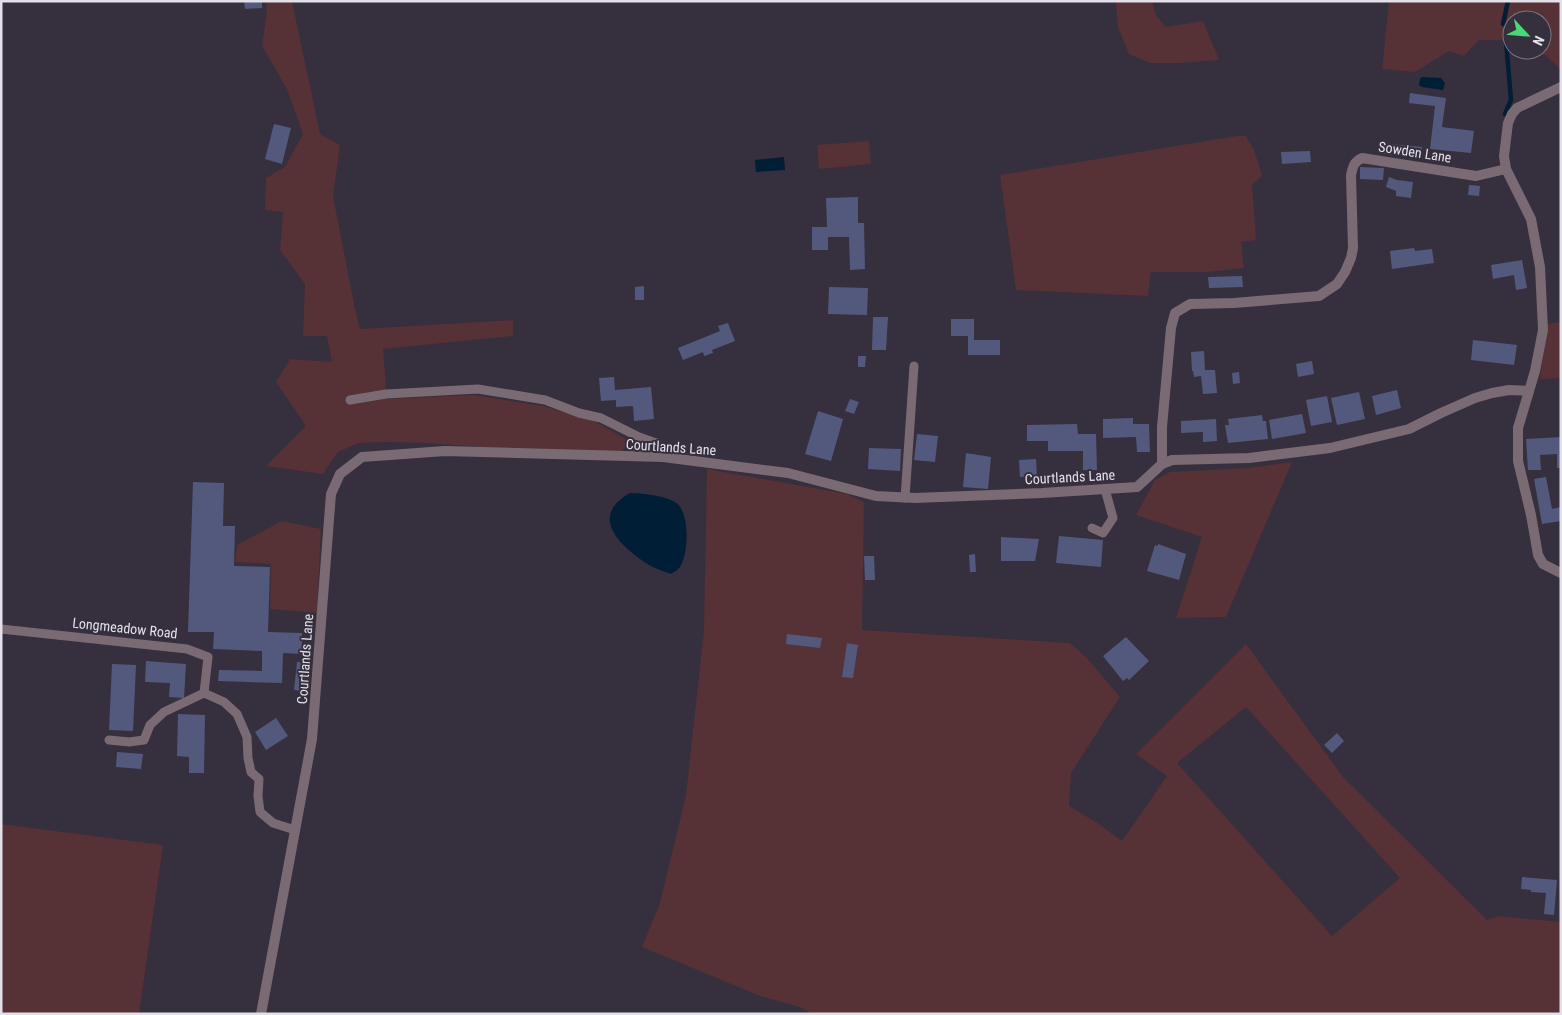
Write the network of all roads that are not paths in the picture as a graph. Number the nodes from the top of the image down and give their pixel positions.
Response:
1 (1561, 87) edge
2 (1506, 169) junction
3 (914, 366) dead end
4 (1529, 392) junction
5 (350, 400) dead end
6 (656, 443) joint
7 (663, 457) junction
8 (1162, 464) junction
9 (1105, 489) junction
10 (905, 498) junction
11 (1092, 528) dead end
12 (1561, 573) edge
13 (1, 629) edge
14 (204, 693) junction
15 (109, 740) dead end
16 (295, 830) junction
17 (261, 1014) edge

1 - 2 street
2 - 4 street
2 - 8 street, Sowden Lane
3 - 10 lane
4 - 8 street
4 - 12 street
5 - 6 lane
6 - 7 street
7 - 10 street, Courtlands Lane
7 - 16 street, Courtlands Lane
8 - 9 street, Courtlands Lane
9 - 10 street, Courtlands Lane
9 - 11 lane
13 - 14 lane, Longmeadow Road
14 - 15 lane
14 - 16 lane
16 - 17 street, Courtlands Lane

